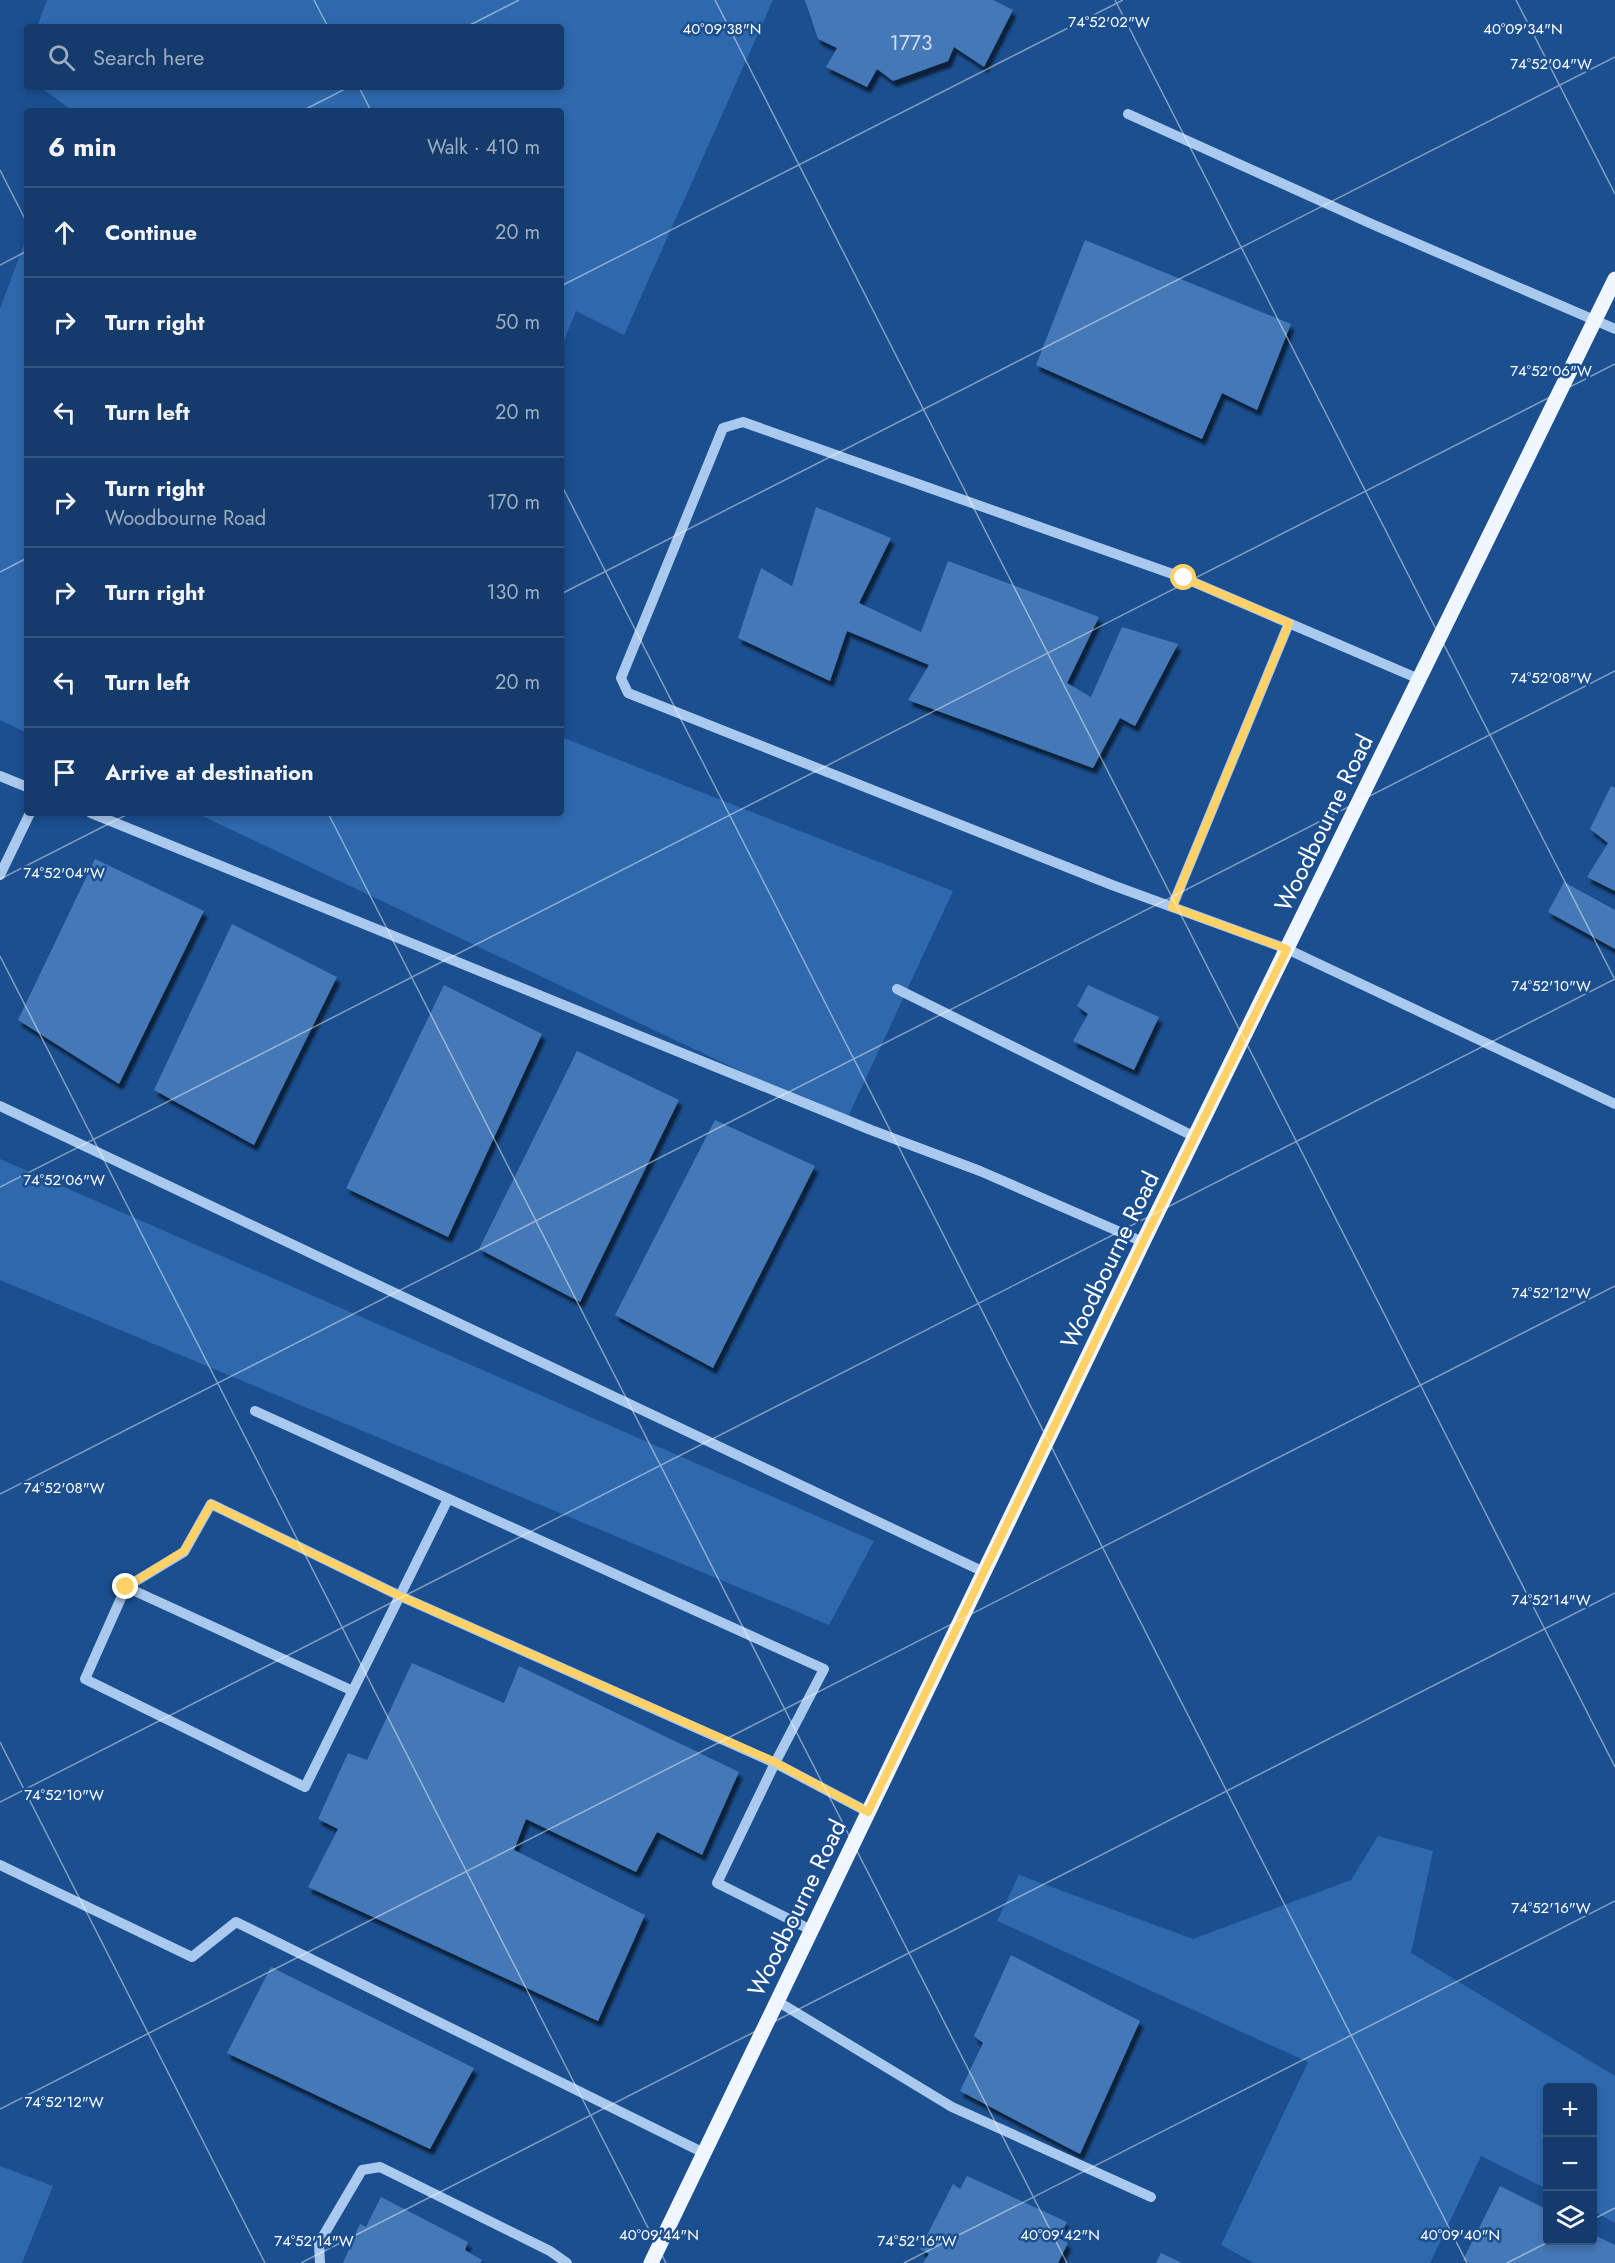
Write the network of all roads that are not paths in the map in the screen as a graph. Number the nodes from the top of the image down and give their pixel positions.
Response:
1 (1128, 114) dead end
2 (1615, 279) edge
3 (1595, 320) junction
4 (1615, 329) edge
5 (1289, 623) junction
6 (1419, 679) junction
7 (0, 776) edge
8 (24, 786) edge
9 (29, 816) edge
10 (98, 816) edge
11 (0, 875) edge
12 (1172, 907) junction
13 (1287, 949) junction
14 (897, 989) dead end
15 (1615, 1104) edge
16 (0, 1106) edge
17 (1194, 1137) junction
18 (1143, 1242) junction
19 (255, 1411) dead end
20 (448, 1499) junction
21 (984, 1572) junction
22 (126, 1587) junction
23 (400, 1596) junction
24 (353, 1691) junction
25 (775, 1762) junction
26 (868, 1812) junction
27 (0, 1865) edge
28 (811, 1930) junction
29 (777, 2001) junction
30 (704, 2153) junction
31 (1151, 2197) dead end
32 (320, 2263) edge
33 (567, 2263) edge
34 (651, 2263) edge

1 - 3 street
2 - 3 main road, Woodbourne Road
3 - 4 street
3 - 6 main road, Woodbourne Road
5 - 6 street
5 - 12 street
5 - 12 street
6 - 13 main road, Woodbourne Road
7 - 8 street
9 - 11 street
10 - 18 street
12 - 13 street
13 - 15 street
13 - 17 main road, Woodbourne Road
14 - 17 street
16 - 21 street
17 - 18 main road, Woodbourne Road
18 - 21 main road, Woodbourne Road
19 - 20 street
20 - 23 street
20 - 25 street
21 - 26 main road, Woodbourne Road
22 - 23 street
22 - 24 street
22 - 24 street
23 - 24 street
23 - 25 street
25 - 26 street
25 - 28 street
26 - 28 main road, Woodbourne Road
27 - 30 street
28 - 29 main road, Woodbourne Road
29 - 30 main road, Woodbourne Road
29 - 31 street
30 - 34 main road, Woodbourne Road
32 - 33 street

